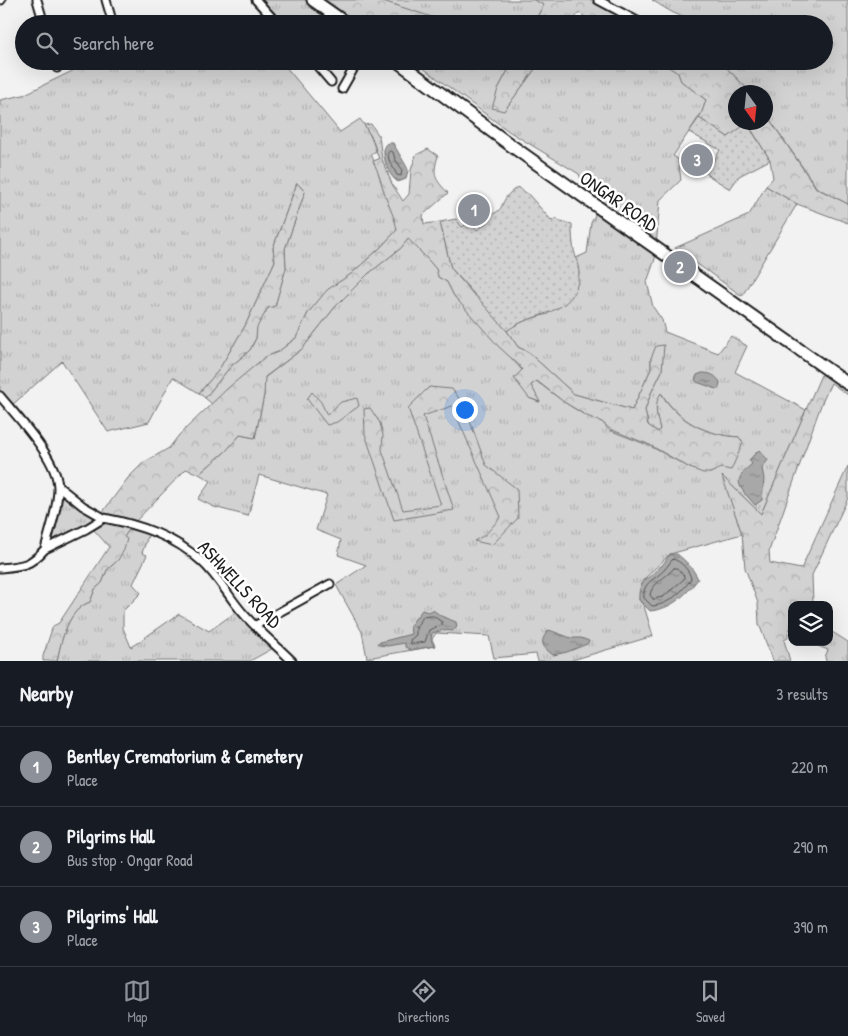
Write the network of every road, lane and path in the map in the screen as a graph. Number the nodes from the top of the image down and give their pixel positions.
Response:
1 (37, 0) edge
2 (106, 0) edge
3 (256, 0) edge
4 (313, 0) edge
5 (598, 0) edge
6 (41, 15) edge
7 (110, 15) edge
8 (270, 15) edge
9 (334, 15) edge
10 (626, 15) edge
11 (321, 70) edge
12 (353, 70) edge
13 (409, 70) edge
14 (331, 82) dead end
15 (342, 89) dead end
16 (848, 384) edge
17 (0, 396) edge
18 (58, 486) junction
19 (104, 518) junction
20 (45, 549) junction
21 (0, 568) edge
22 (330, 584) dead end
23 (256, 625) junction
24 (292, 661) edge

1 - 6 street
2 - 7 street
3 - 8 street
4 - 9 main road
5 - 10 street
11 - 14 street
12 - 15 street
13 - 16 main road, ONGAR ROAD
17 - 18 street
18 - 19 street, ASHWELLS ROAD
18 - 20 street
19 - 20 street
19 - 23 street, ASHWELLS ROAD
20 - 21 street
22 - 23 street
23 - 24 street, ASHWELLS ROAD

